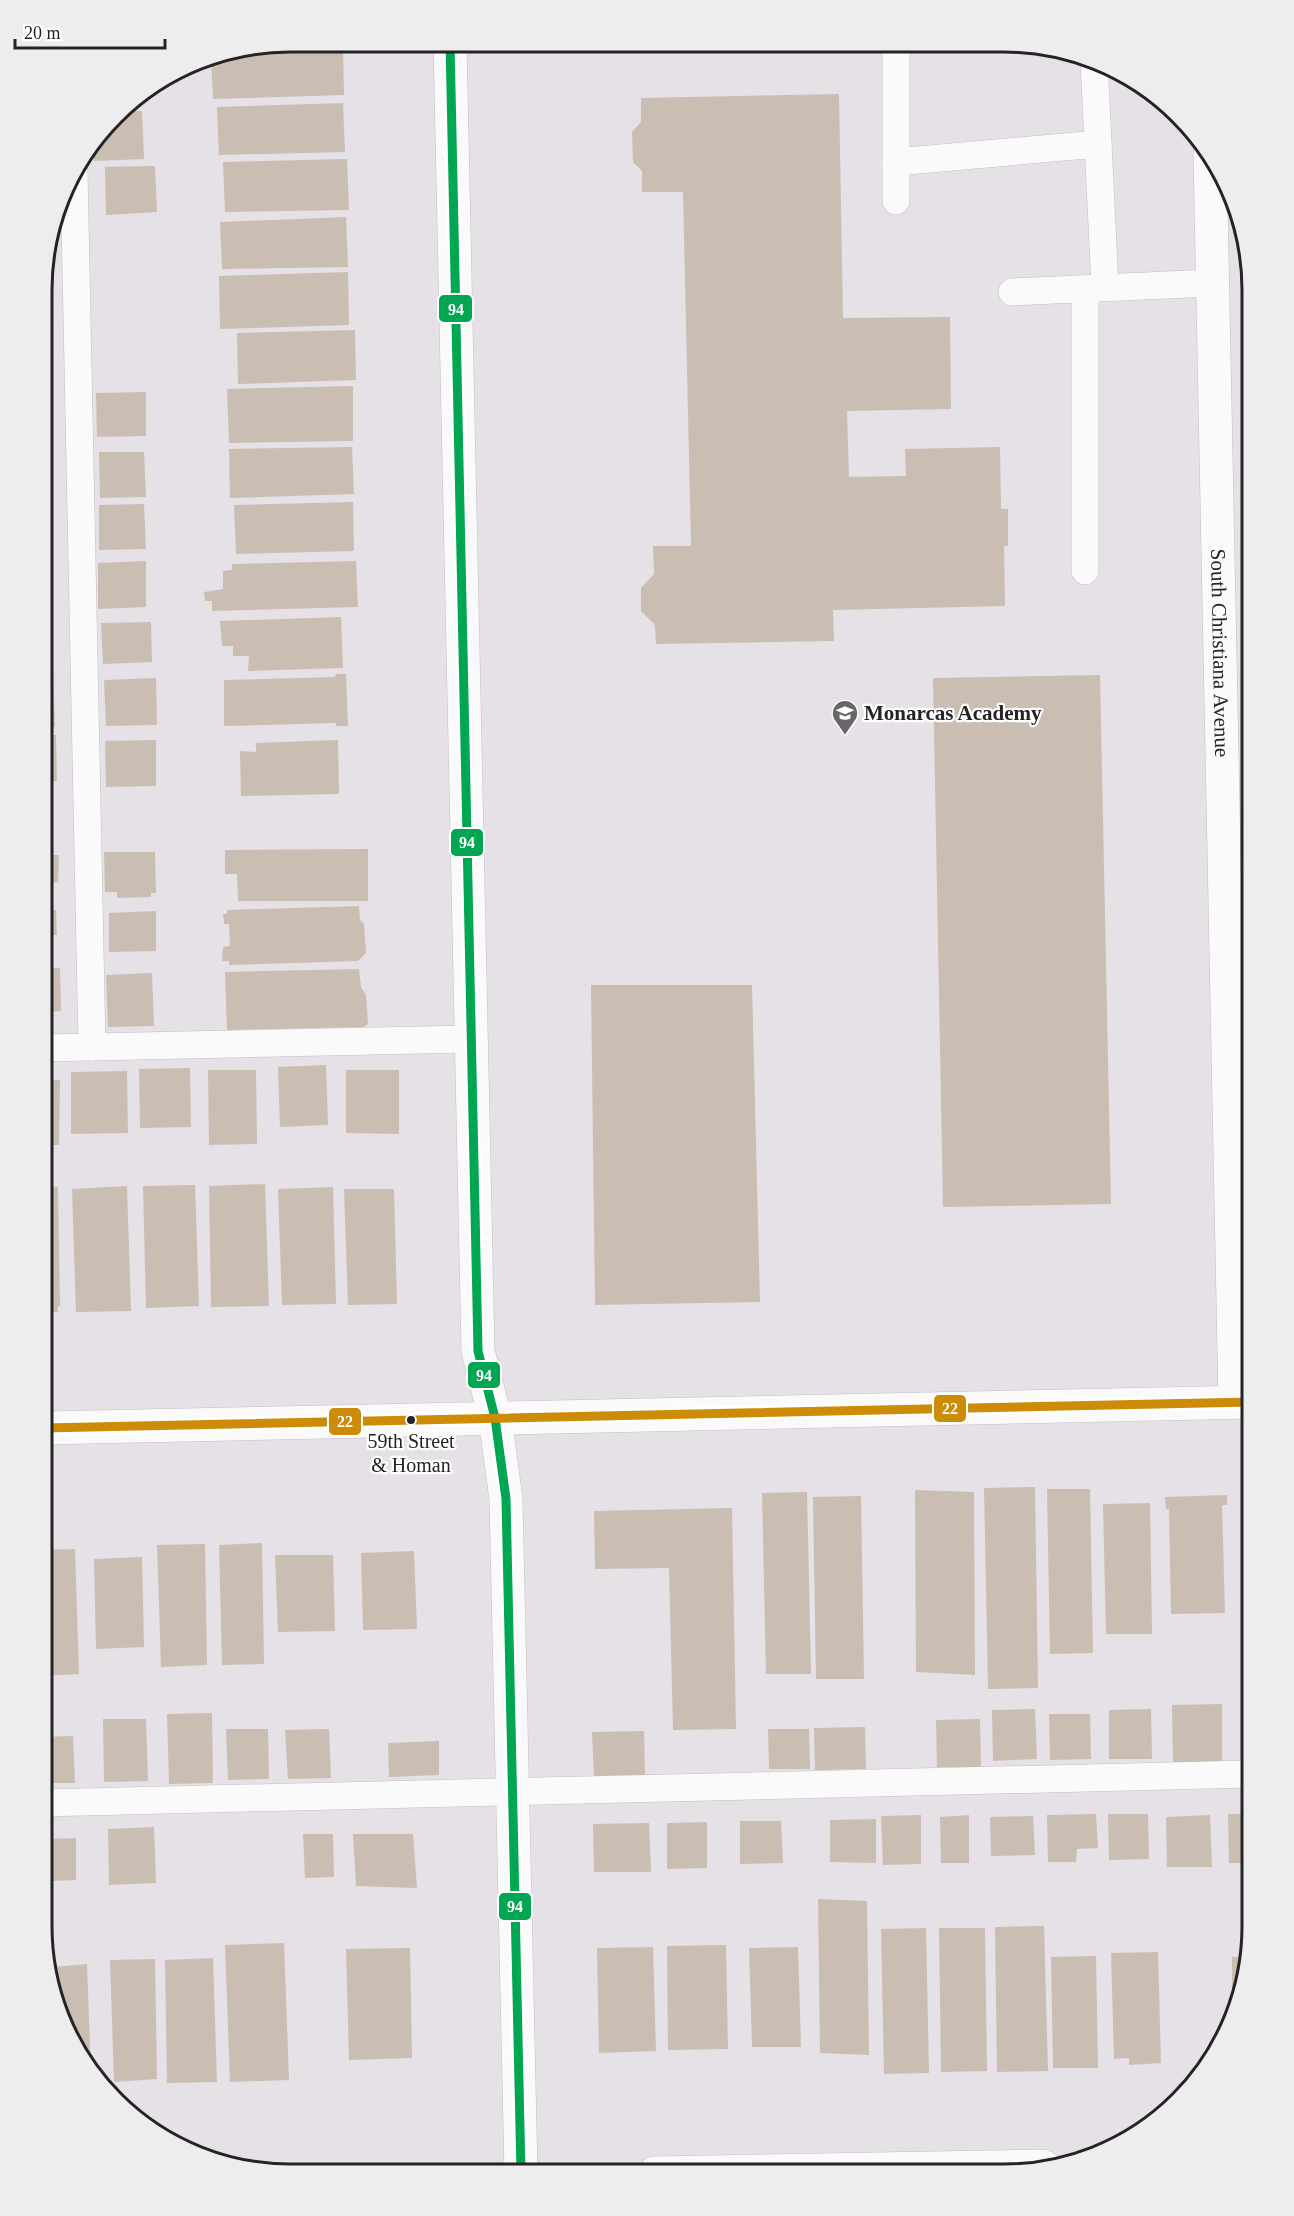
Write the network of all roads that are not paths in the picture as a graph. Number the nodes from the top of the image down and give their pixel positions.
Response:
1 (450, 52) edge
2 (896, 52) edge
3 (1095, 71) edge
4 (1098, 144) junction
5 (896, 162) junction
6 (1210, 172) edge
7 (74, 191) edge
8 (896, 201) dead end
9 (1212, 283) junction
10 (1095, 288) junction
11 (1012, 292) dead end
12 (1084, 572) dead end
13 (470, 1039) junction
14 (92, 1047) junction
15 (52, 1048) edge
16 (1240, 1062) edge
17 (1242, 1232) edge
18 (1242, 1402) edge
19 (495, 1418) junction
20 (52, 1428) edge
21 (1242, 1774) edge
22 (513, 1792) junction
23 (52, 1803) edge
24 (522, 2164) edge

1 - 13 street
2 - 5 lane
3 - 4 lane
4 - 5 lane
4 - 10 lane
5 - 8 lane
6 - 9 street, South Christiana Avenue
7 - 14 lane
9 - 10 lane
9 - 16 street, South Christiana Avenue
10 - 11 lane
10 - 12 lane
13 - 14 lane
13 - 19 street
14 - 15 lane
16 - 17 street, South Christiana Avenue
18 - 19 street
19 - 20 street
19 - 22 street
21 - 22 lane
22 - 23 lane
22 - 24 street

